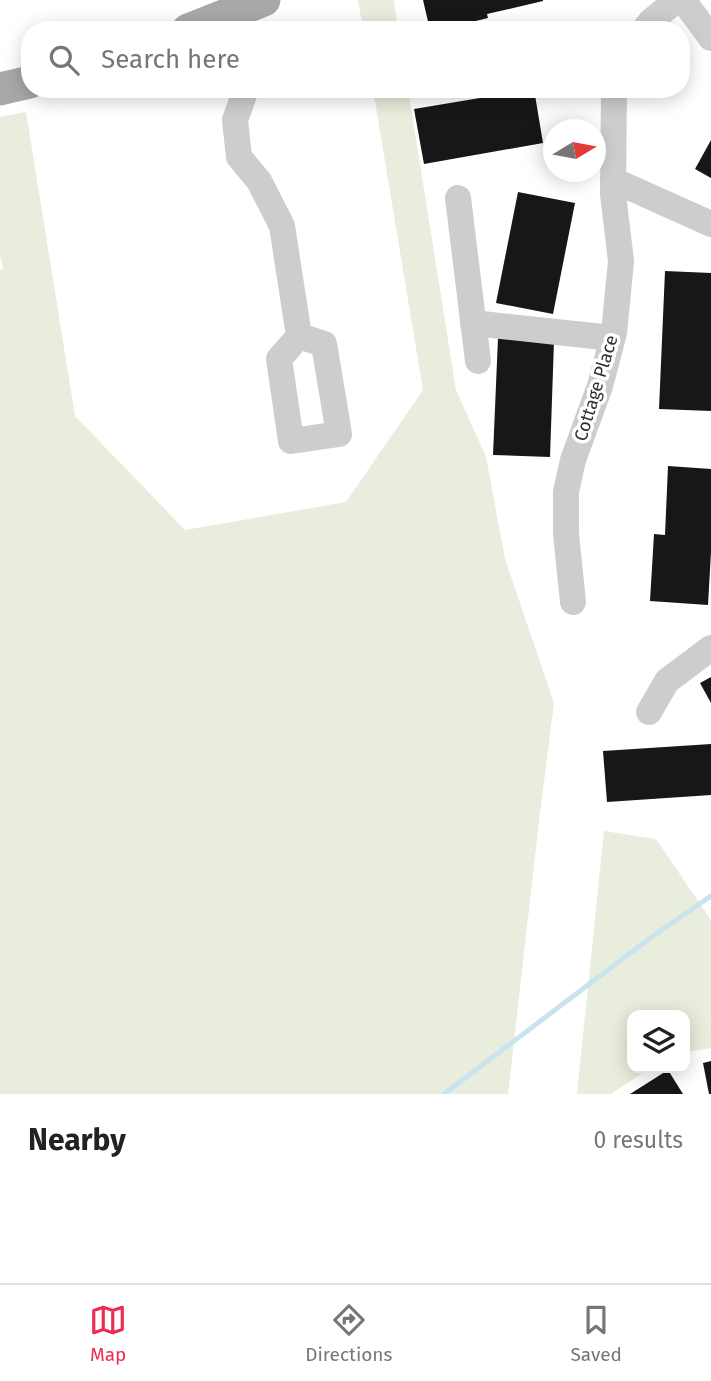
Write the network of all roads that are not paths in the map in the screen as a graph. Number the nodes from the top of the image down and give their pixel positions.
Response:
1 (677, 0) edge
2 (683, 0) edge
3 (248, 13) edge
4 (220, 21) edge
5 (651, 21) edge
6 (711, 38) edge
7 (21, 84) edge
8 (0, 89) edge
9 (243, 98) edge
10 (614, 98) edge
11 (613, 180) junction
12 (458, 198) dead end
13 (711, 224) edge
14 (474, 323) junction
15 (299, 336) dead end
16 (612, 338) junction
17 (478, 361) dead end
18 (573, 602) dead end
19 (711, 648) edge
20 (649, 712) dead end

1 - 5 street
2 - 6 street
3 - 4 main road
7 - 8 main road
9 - 15 street
10 - 11 street, Cottage Place
11 - 13 street
11 - 16 street, Cottage Place
12 - 14 street
14 - 16 street
14 - 17 street
16 - 18 street, Cottage Place
19 - 20 street

